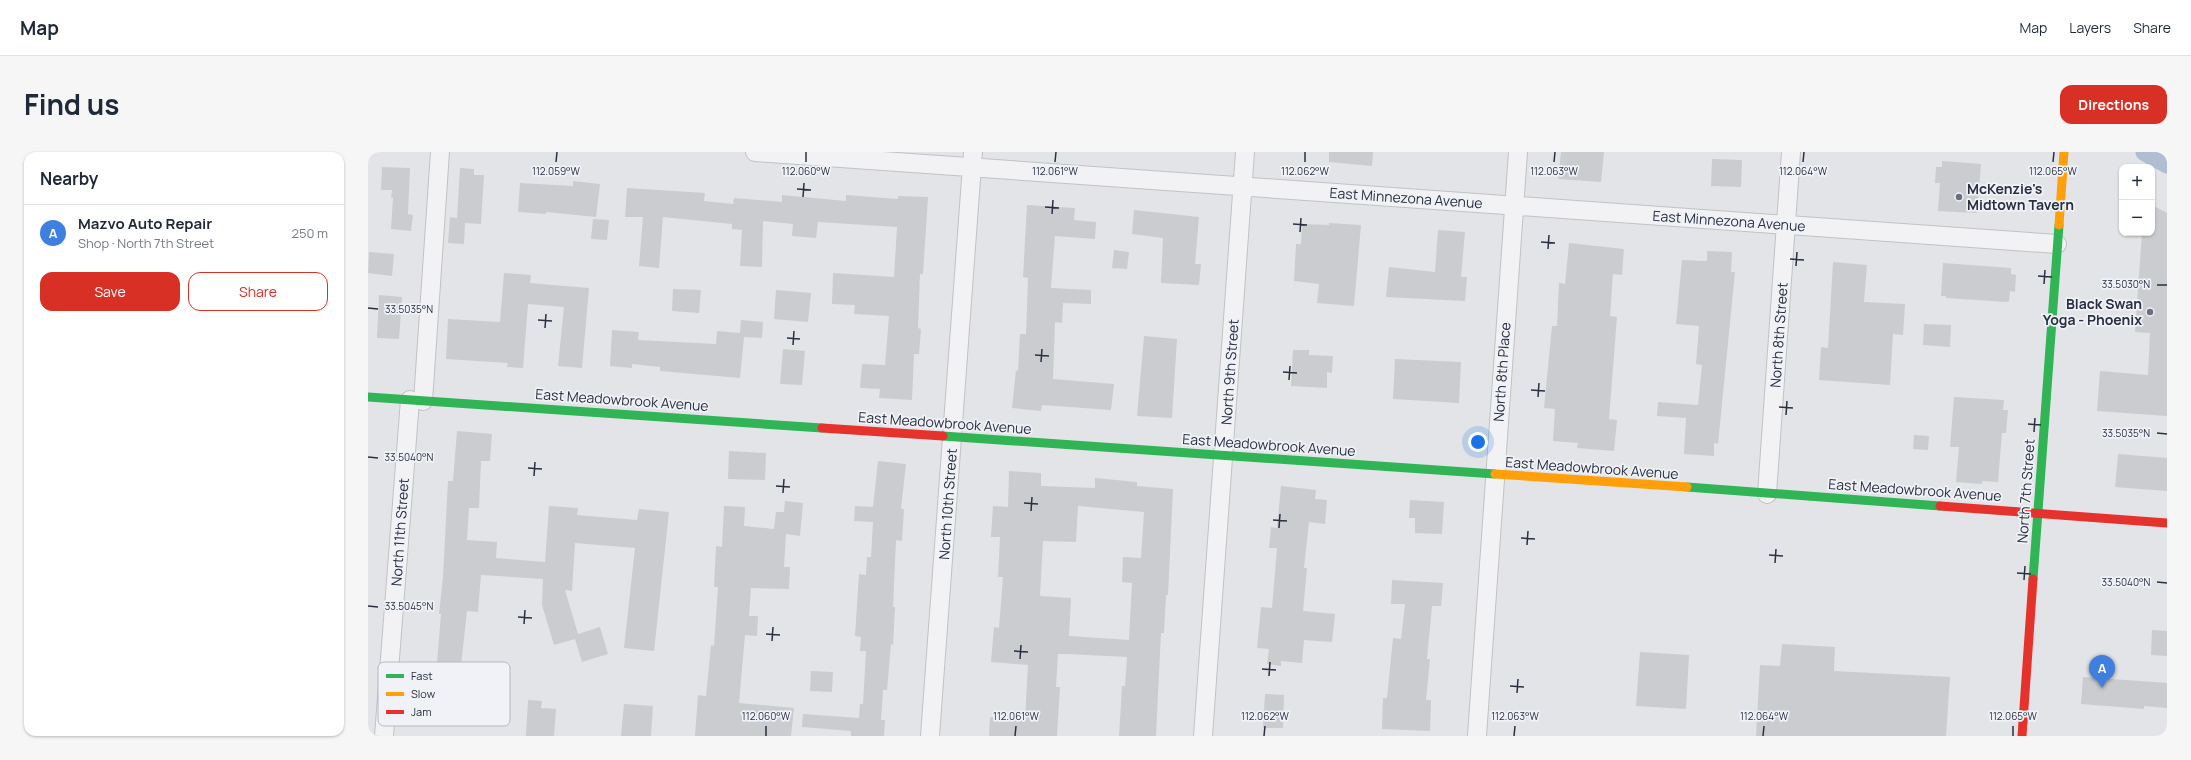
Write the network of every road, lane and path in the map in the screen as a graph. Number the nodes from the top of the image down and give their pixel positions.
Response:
1 (440, 152) edge
2 (755, 152) edge
3 (1245, 152) edge
4 (1518, 152) edge
5 (1791, 152) edge
6 (2064, 152) edge
7 (973, 160) edge
8 (1242, 186) junction
9 (1514, 206) junction
10 (1787, 225) junction
11 (2057, 244) junction
12 (368, 397) edge
13 (417, 400) junction
14 (953, 437) junction
15 (1224, 456) junction
16 (1494, 475) junction
17 (1767, 494) junction
18 (2038, 513) junction
19 (2167, 523) edge
20 (391, 662) edge
21 (385, 726) edge
22 (384, 736) edge
23 (930, 736) edge
24 (1203, 736) edge
25 (1477, 736) edge
26 (2022, 736) edge

1 - 13 street, North 11th Street
2 - 7 street, East Minnezona Avenue
3 - 8 street, North 9th Street
4 - 9 street, North 8th Place
5 - 10 street, North 8th Street
6 - 11 street, North 7th Street
7 - 8 street, East Minnezona Avenue
7 - 14 street, North 10th Street
8 - 9 street, East Minnezona Avenue
8 - 15 street, North 9th Street
9 - 10 street, East Minnezona Avenue
9 - 16 street, North 8th Place
10 - 11 street, East Minnezona Avenue
10 - 17 street, North 8th Street
11 - 18 street, North 7th Street
12 - 13 street, East Meadowbrook Avenue
13 - 14 street, East Meadowbrook Avenue
13 - 20 street, North 11th Street
14 - 15 street, East Meadowbrook Avenue
14 - 23 street, North 10th Street
15 - 16 street, East Meadowbrook Avenue
15 - 24 street, North 9th Street
16 - 17 street, East Meadowbrook Avenue
16 - 25 street, North 8th Place
17 - 18 street, East Meadowbrook Avenue
18 - 19 street, East Meadowbrook Avenue
18 - 26 street, North 7th Street
21 - 22 street, North 11th Street

